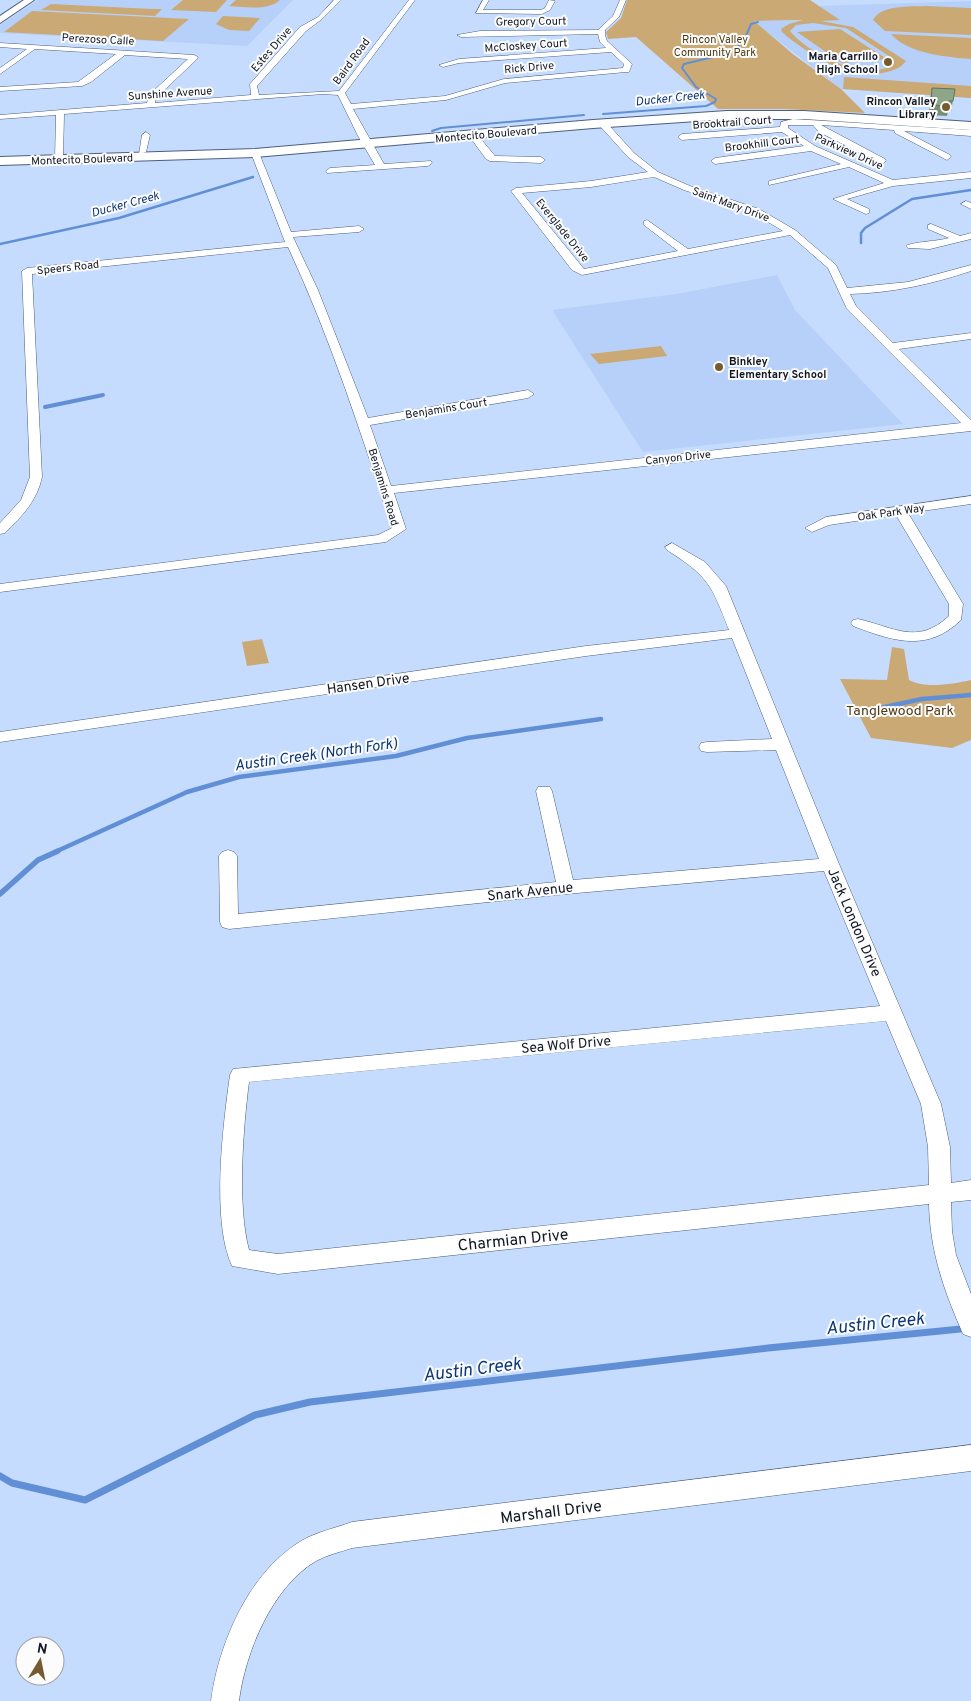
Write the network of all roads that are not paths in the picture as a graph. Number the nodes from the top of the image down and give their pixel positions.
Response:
1 (30, 0) edge
2 (338, 0) edge
3 (412, 0) edge
4 (486, 0) edge
5 (552, 0) edge
6 (623, 0) edge
7 (0, 20) edge
8 (601, 32) junction
9 (461, 35) dead end
10 (0, 45) edge
11 (34, 47) junction
12 (612, 50) junction
13 (124, 52) junction
14 (443, 65) dead end
15 (0, 72) edge
16 (0, 89) edge
17 (341, 93) junction
18 (256, 98) junction
19 (151, 106) junction
20 (346, 107) junction
21 (60, 113) junction
22 (0, 117) edge
23 (817, 122) junction
24 (603, 124) junction
25 (971, 124) edge
26 (899, 128) junction
27 (784, 129) junction
28 (971, 133) edge
29 (146, 135) dead end
30 (473, 135) junction
31 (682, 137) dead end
32 (367, 142) junction
33 (812, 148) junction
34 (142, 152) junction
35 (255, 154) junction
36 (0, 157) edge
37 (60, 157) junction
38 (947, 157) dead end
39 (541, 160) dead end
40 (0, 161) edge
41 (715, 161) dead end
42 (882, 161) dead end
43 (428, 163) dead end
44 (848, 165) junction
45 (381, 167) junction
46 (330, 172) dead end
47 (655, 174) junction
48 (971, 175) edge
49 (772, 183) dead end
50 (892, 183) junction
51 (866, 211) dead end
52 (647, 223) dead end
53 (932, 227) dead end
54 (359, 229) dead end
55 (792, 232) junction
56 (971, 236) edge
57 (959, 239) junction
58 (290, 240) junction
59 (911, 246) dead end
60 (687, 253) junction
61 (971, 268) edge
62 (843, 291) junction
63 (971, 336) edge
64 (889, 347) junction
65 (528, 394) dead end
66 (364, 422) junction
67 (970, 426) edge
68 (386, 490) junction
69 (971, 500) edge
70 (900, 511) junction
71 (812, 528) dead end
72 (0, 530) edge
73 (672, 547) dead end
74 (0, 588) edge
75 (858, 623) dead end
76 (737, 633) junction
77 (0, 737) edge
78 (782, 744) junction
79 (707, 747) dead end
80 (544, 791) dead end
81 (228, 856) dead end
82 (830, 864) junction
83 (566, 887) junction
84 (893, 1013) junction
85 (240, 1075) joint
86 (971, 1190) edge
87 (942, 1193) junction
88 (968, 1319) edge
89 (971, 1458) edge
90 (225, 1701) edge

1 - 7 street
2 - 18 street, Estes Drive
3 - 17 street, Baird Road
4 - 5 street
6 - 8 street
8 - 9 street, Gregory Court
8 - 12 street, Rick Drive
10 - 11 street, Perezoso Calle
11 - 13 street, Perezoso Calle
11 - 15 street
12 - 14 street, McCloskey Court
12 - 20 street, Rick Drive
13 - 16 street
13 - 19 street, Perezoso Calle
17 - 18 street, Sunshine Avenue
17 - 20 street, Baird Road
18 - 19 street, Sunshine Avenue
19 - 21 street, Sunshine Avenue
20 - 32 street, Baird Road
21 - 22 street, Sunshine Avenue
21 - 37 street
23 - 26 street, Parkview Drive
23 - 27 street, Parkview Drive
23 - 42 street
24 - 25 main road, Montecito Boulevard
24 - 30 main road, Montecito Boulevard
24 - 47 street, Saint Mary Drive
25 - 32 main road, Montecito Boulevard
26 - 28 street, Parkview Drive
26 - 38 street
27 - 31 street, Brooktrail Court
27 - 33 street, Parkview Drive
29 - 34 street
30 - 32 main road, Montecito Boulevard
30 - 39 street
32 - 34 main road, Montecito Boulevard
32 - 35 main road, Montecito Boulevard
32 - 45 street, Baird Road
33 - 41 street, Brookhill Court
33 - 44 street, Parkview Drive
34 - 37 main road, Montecito Boulevard
35 - 37 main road, Montecito Boulevard
35 - 58 street, Benjamins Road
36 - 37 main road, Montecito Boulevard
37 - 40 main road, Montecito Boulevard
43 - 45 street
44 - 49 street
44 - 50 street, Parkview Drive
45 - 46 street
47 - 55 street, Saint Mary Drive
47 - 60 street, Everglade Drive
48 - 50 street
50 - 51 street
52 - 60 street
53 - 57 street
54 - 58 street
55 - 60 street, Everglade Drive
55 - 62 street, Saint Mary Drive
56 - 57 street
57 - 59 street
58 - 66 street, Benjamins Road
58 - 72 street, Speers Road
61 - 62 street
62 - 64 street, Saint Mary Drive
63 - 64 street
64 - 67 street, Saint Mary Drive
65 - 66 street, Benjamins Court
66 - 68 street, Benjamins Road
67 - 68 street, Canyon Drive
68 - 74 street, Benjamins Road
69 - 70 street, Oak Park Way
70 - 71 street, Oak Park Way
70 - 75 street
73 - 76 street, Jack London Drive
76 - 77 street, Hansen Drive
76 - 78 street, Jack London Drive
78 - 79 street
78 - 82 street, Jack London Drive
80 - 83 street
81 - 83 street, Snark Avenue
82 - 83 street, Snark Avenue
82 - 84 street, Jack London Drive
84 - 85 street, Sea Wolf Drive
84 - 87 street, Jack London Drive
85 - 87 street, Charmian Drive
86 - 87 street, Charmian Drive
87 - 88 street, Jack London Drive
89 - 90 street, Marshall Drive

